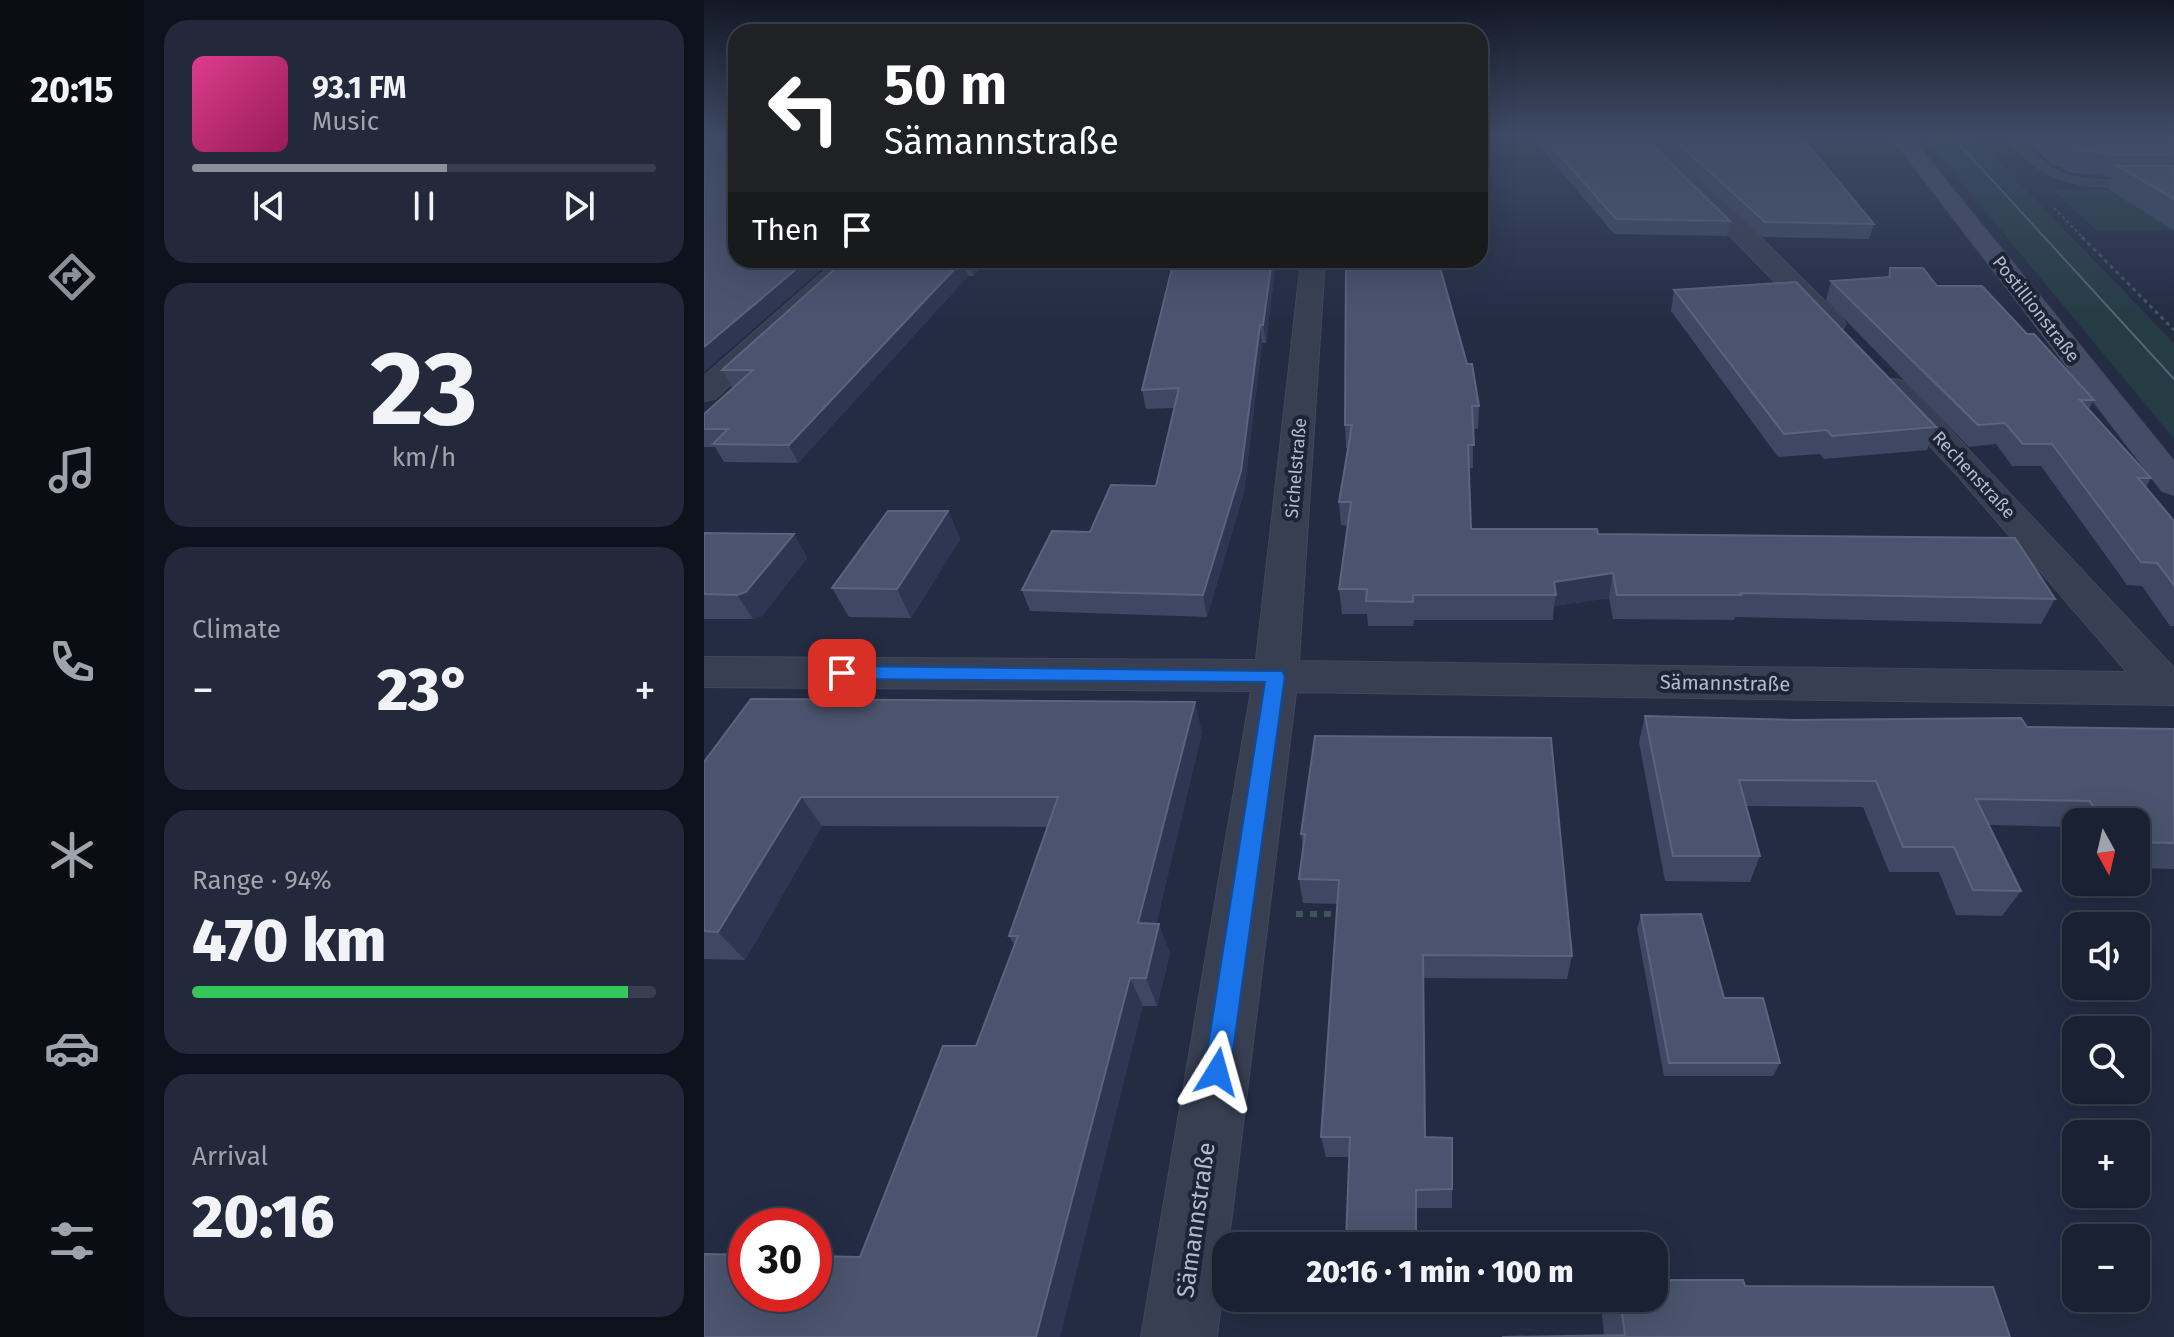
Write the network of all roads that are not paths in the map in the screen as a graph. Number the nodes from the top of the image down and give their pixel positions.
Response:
1 (1705, 196) edge
2 (1947, 196) edge
3 (843, 268) edge
4 (1312, 268) edge
5 (704, 392) edge
6 (2174, 484) edge
7 (704, 672) edge
8 (1276, 676) junction
9 (2170, 689) edge
10 (1179, 1337) edge

1 - 9 street, Rechenstraße
2 - 6 street, Postillionstraße
3 - 5 street
4 - 8 street, Sichelstraße
7 - 8 street, Sämannstraße
8 - 9 street, Sämannstraße
8 - 10 street, Sämannstraße

